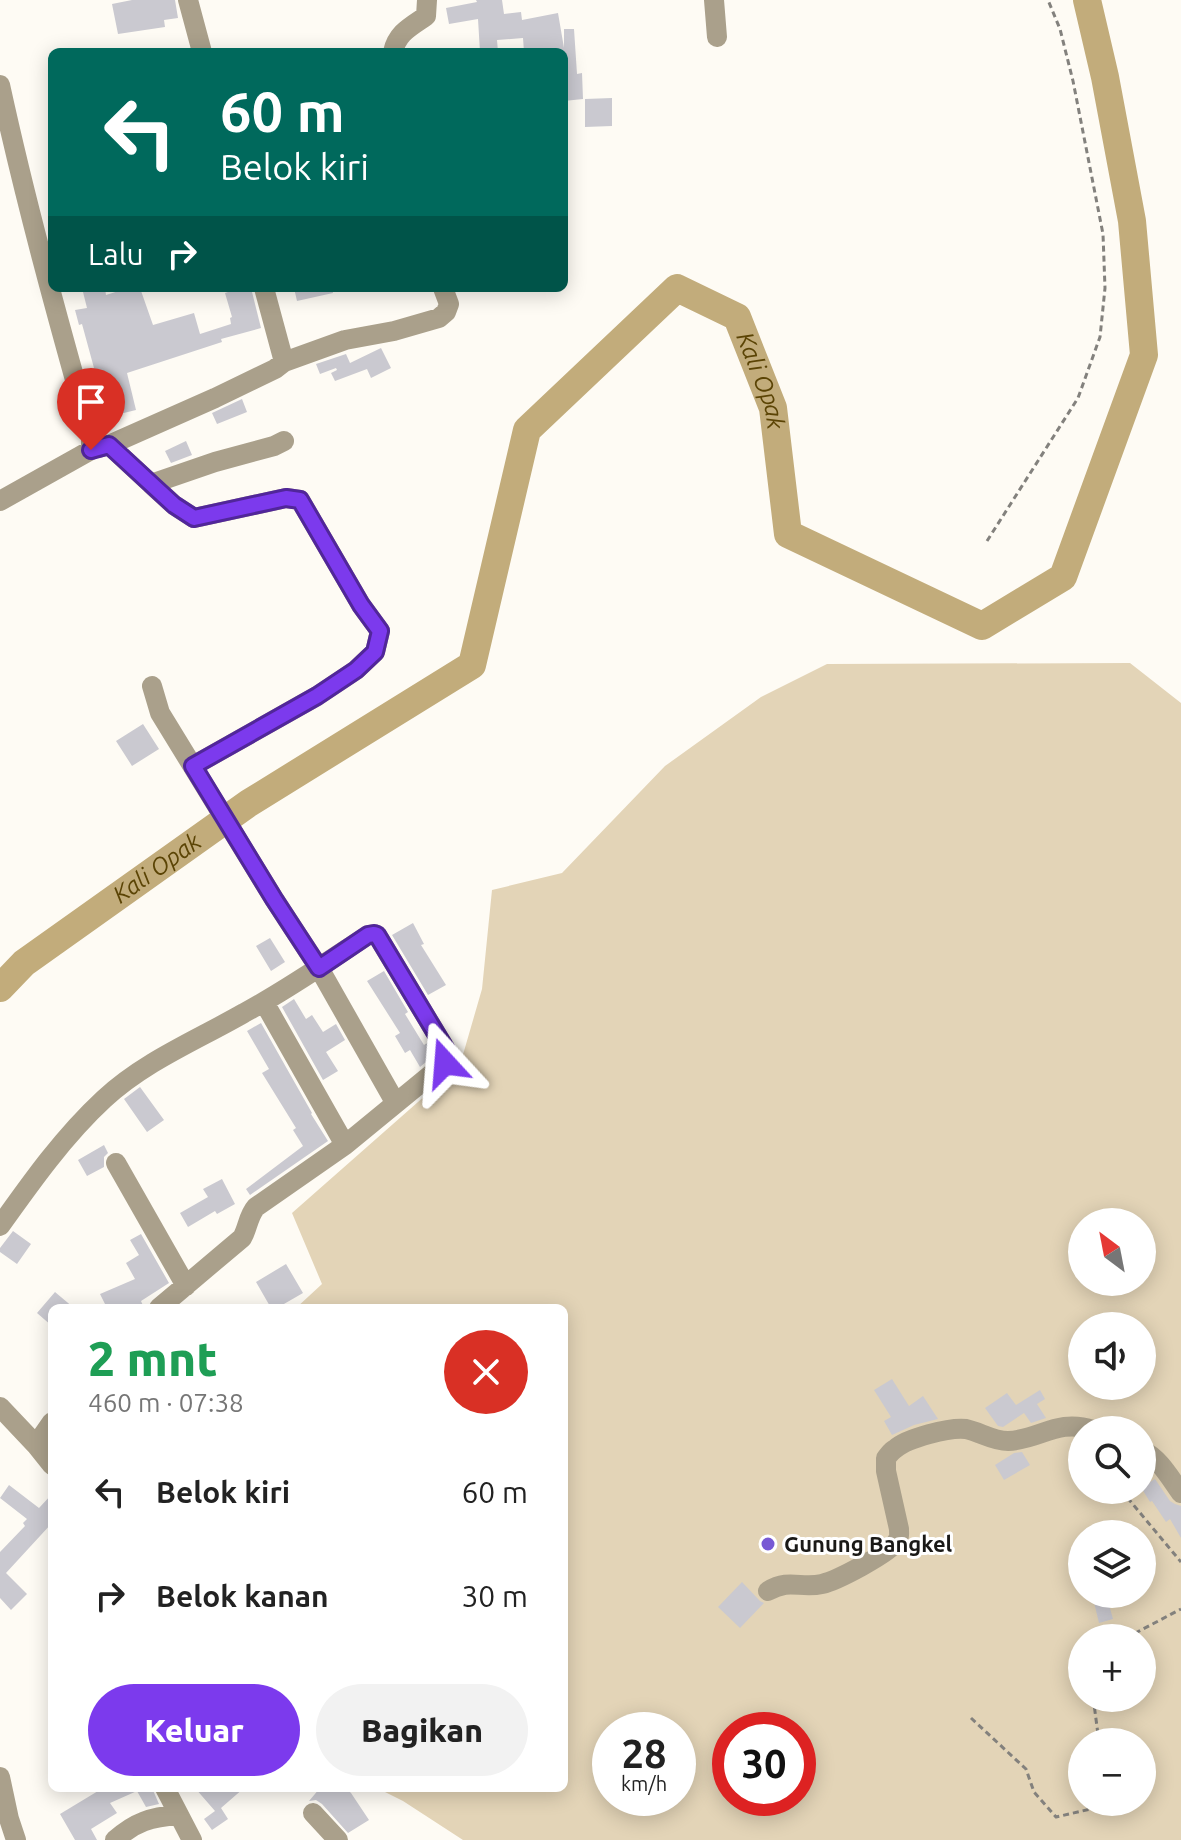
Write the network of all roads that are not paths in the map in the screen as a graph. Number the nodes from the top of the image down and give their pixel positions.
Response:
1 (188, 0) edge
2 (427, 0) edge
3 (714, 0) edge
4 (717, 37) dead end
5 (201, 48) edge
6 (394, 48) edge
7 (0, 85) edge
8 (48, 282) edge
9 (51, 292) edge
10 (265, 292) edge
11 (444, 292) edge
12 (284, 362) junction
13 (284, 441) dead end
14 (100, 447) junction
15 (151, 484) junction
16 (0, 501) edge
17 (152, 686) dead end
18 (193, 766) junction
19 (319, 968) junction
20 (264, 1002) junction
21 (395, 1102) junction
22 (345, 1145) junction
23 (116, 1163) dead end
24 (0, 1226) edge
25 (186, 1286) junction
26 (164, 1304) edge
27 (0, 1407) edge
28 (1068, 1426) edge
29 (48, 1428) edge
30 (36, 1445) junction
31 (48, 1460) edge
32 (1156, 1460) edge
33 (1181, 1493) edge
34 (768, 1591) dead end
35 (0, 1777) edge
36 (167, 1792) edge
37 (313, 1813) dead end
38 (178, 1815) junction
39 (16, 1840) edge
40 (115, 1840) edge
41 (192, 1840) edge
42 (338, 1840) edge

1 - 5 street
2 - 6 street
3 - 4 street
7 - 8 street
9 - 14 street
10 - 12 street
11 - 12 street
12 - 14 street
13 - 15 street
14 - 15 street
14 - 16 street
15 - 18 street
17 - 18 street
18 - 19 street
19 - 20 street
19 - 21 street
19 - 21 street
20 - 22 street
20 - 24 street
21 - 22 street
22 - 25 street
23 - 25 street
25 - 26 street
27 - 30 street
28 - 34 street
29 - 30 street
30 - 31 street
32 - 33 street
35 - 39 street
36 - 38 street
37 - 42 street
38 - 40 street
38 - 41 street

